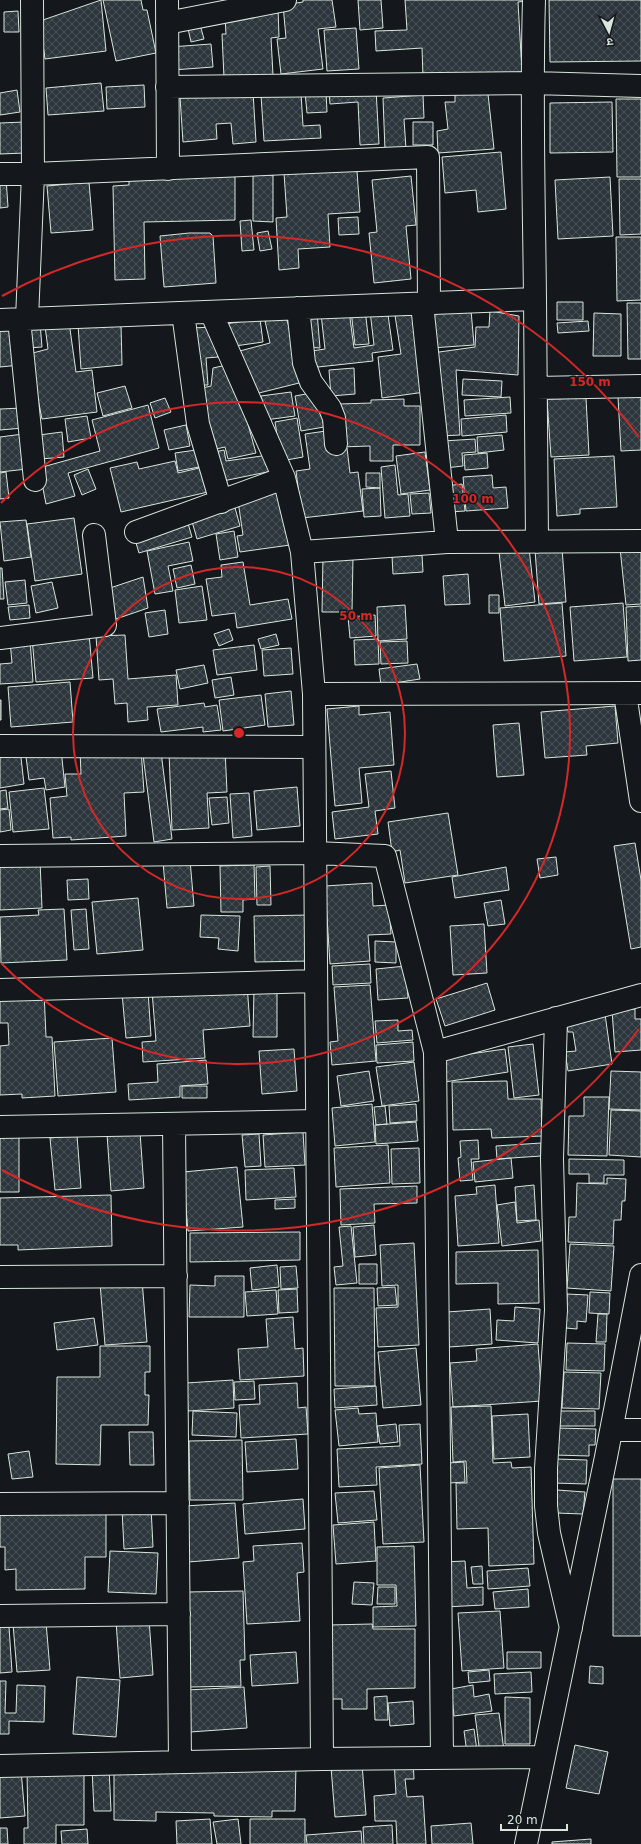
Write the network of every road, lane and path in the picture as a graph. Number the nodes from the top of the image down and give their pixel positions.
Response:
1 (32, 0) edge
2 (167, 0) edge
3 (285, 0) edge
4 (534, 0) edge
5 (167, 23) junction
6 (532, 83) junction
7 (641, 86) edge
8 (167, 87) junction
9 (168, 169) junction
10 (0, 174) edge
11 (33, 174) junction
12 (535, 299) junction
13 (425, 304) junction
14 (298, 308) junction
15 (211, 312) junction
16 (183, 313) junction
17 (15, 319) edge
18 (641, 386) edge
19 (536, 388) junction
20 (336, 444) dead end
21 (284, 478) junction
22 (35, 480) dead end
23 (221, 502) junction
24 (136, 532) dead end
25 (94, 535) dead end
26 (641, 541) edge
27 (447, 542) junction
28 (537, 542) junction
29 (302, 552) junction
30 (0, 638) edge
31 (633, 693) edge
32 (314, 694) junction
33 (0, 746) edge
34 (314, 747) junction
35 (641, 801) edge
36 (315, 853) junction
37 (0, 856) edge
38 (316, 982) junction
39 (0, 990) edge
40 (641, 995) edge
41 (556, 1018) junction
42 (435, 1052) junction
43 (317, 1121) junction
44 (174, 1124) junction
45 (0, 1127) edge
46 (641, 1275) edge
47 (176, 1276) junction
48 (0, 1277) edge
49 (612, 1430) junction
50 (641, 1430) edge
51 (178, 1503) junction
52 (0, 1504) edge
53 (179, 1614) junction
54 (0, 1616) edge
55 (571, 1628) junction
56 (544, 1757) junction
57 (442, 1758) junction
58 (322, 1759) junction
59 (180, 1762) junction
60 (0, 1766) edge
61 (526, 1844) edge

1 - 11 street
2 - 5 street
3 - 5 street
4 - 6 street
5 - 8 street
6 - 7 street
6 - 8 street
6 - 12 street
8 - 9 street
9 - 11 street
9 - 13 street
10 - 11 street
11 - 17 street
12 - 13 street
12 - 19 street
13 - 14 street
13 - 27 street
14 - 15 street
14 - 20 street
15 - 16 street
15 - 21 street
16 - 17 street
16 - 23 street
17 - 22 street
18 - 19 street
19 - 28 street
21 - 23 street
21 - 29 street
23 - 24 street
25 - 30 street
26 - 28 street
27 - 28 street
27 - 29 street
29 - 32 street
31 - 32 street
31 - 35 street
32 - 34 street
33 - 34 street
34 - 36 street
36 - 37 street
36 - 38 street
36 - 42 street
38 - 39 street
38 - 43 street
40 - 41 street
41 - 42 street
41 - 55 street
42 - 57 street
43 - 44 street
43 - 58 street
44 - 45 street
44 - 47 street
46 - 49 street
47 - 48 street
47 - 51 street
49 - 50 street
49 - 55 street
51 - 52 street
51 - 53 street
53 - 54 street
53 - 59 street
55 - 56 street
56 - 57 street
56 - 61 street
57 - 58 street
58 - 59 street
59 - 60 street

